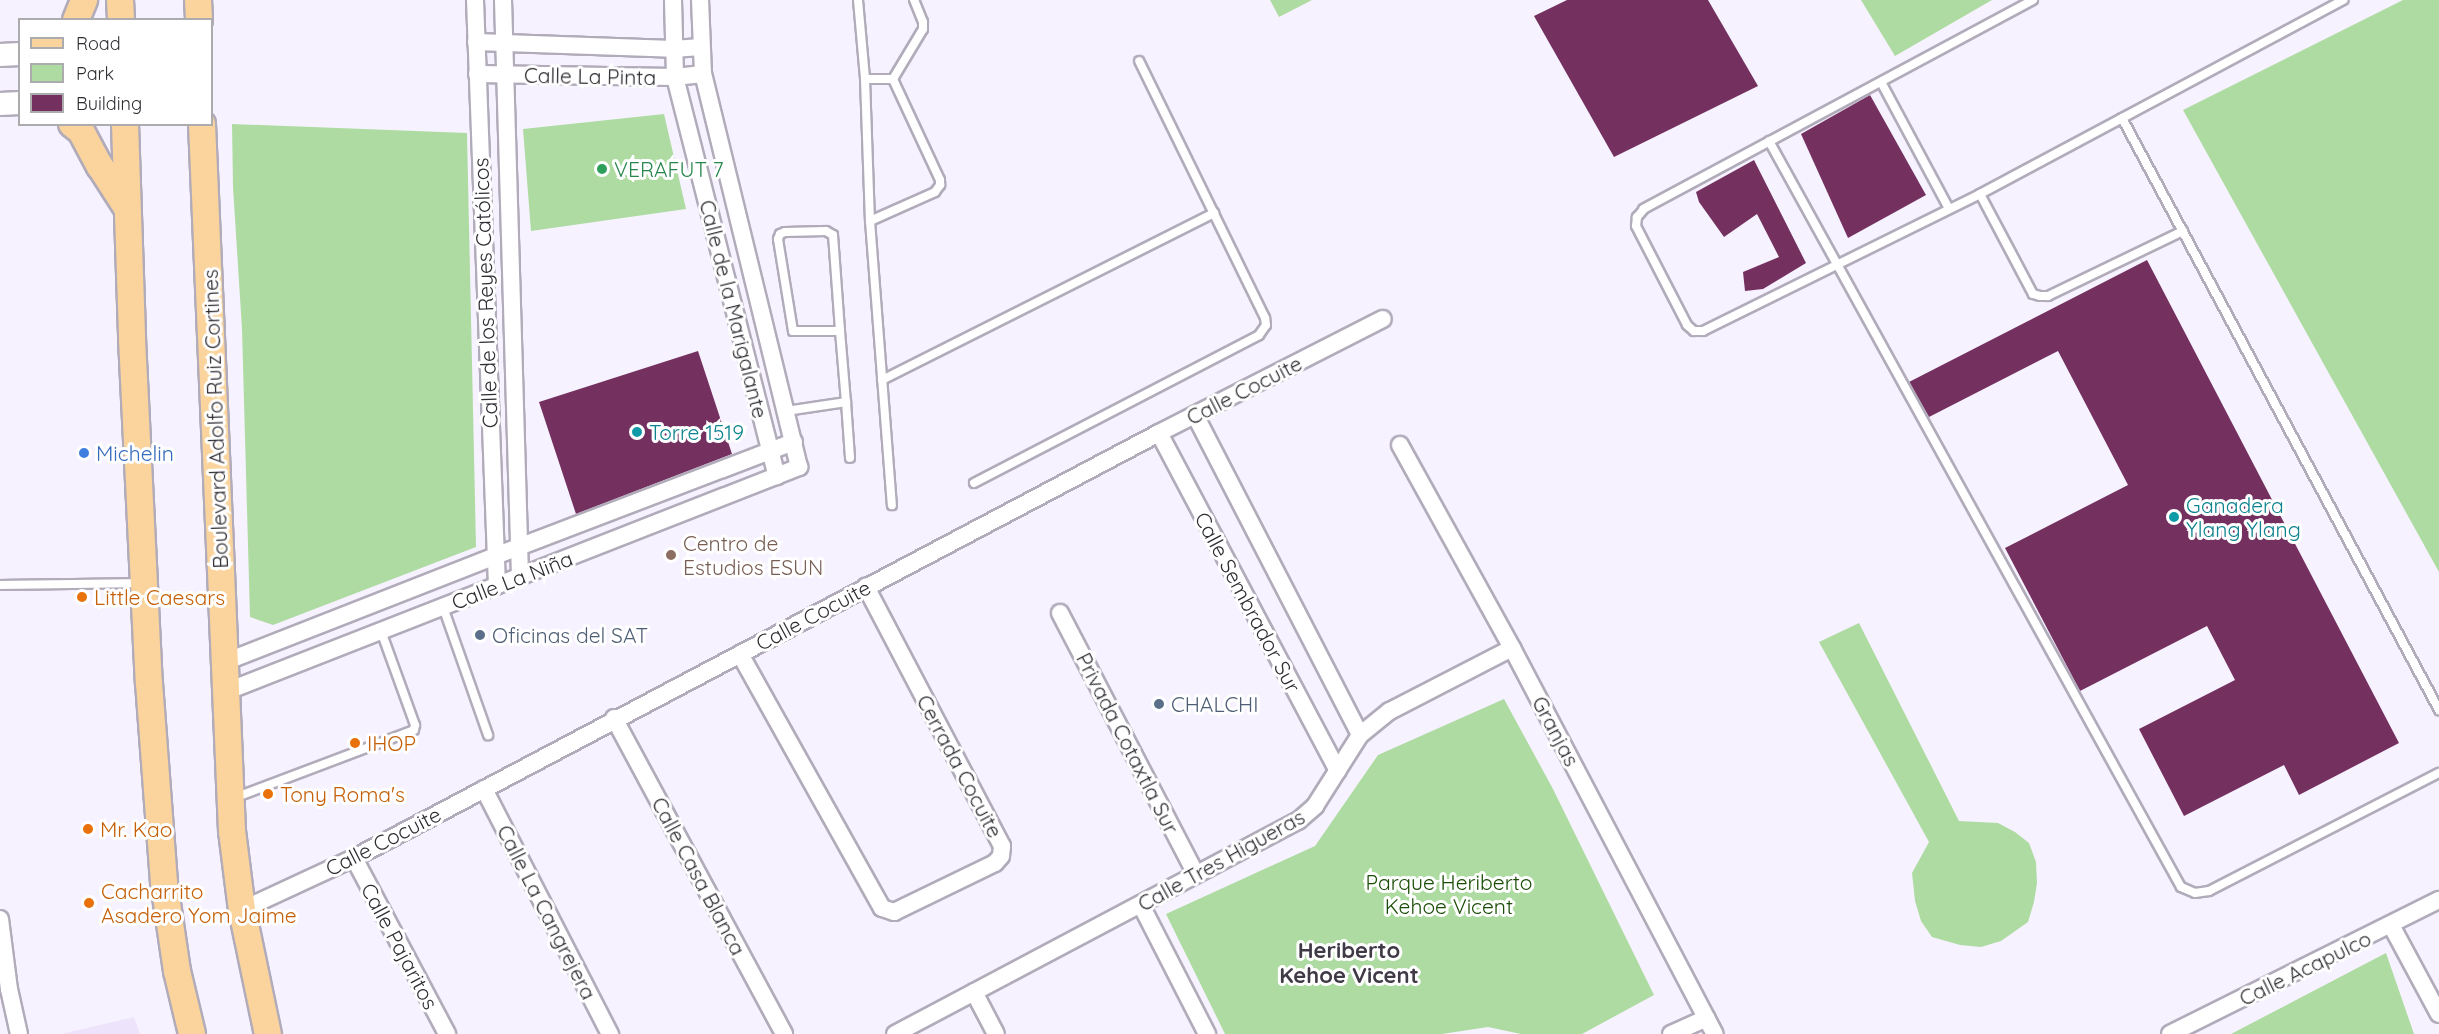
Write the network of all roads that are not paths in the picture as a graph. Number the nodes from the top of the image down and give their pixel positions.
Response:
1 (84, 0) edge
2 (120, 0) edge
3 (198, 0) edge
4 (475, 0) edge
5 (503, 0) edge
6 (673, 0) edge
7 (700, 0) edge
8 (858, 0) edge
9 (914, 0) edge
10 (2033, 0) edge
11 (2343, 0) edge
12 (77, 18) edge
13 (121, 18) edge
14 (199, 18) edge
15 (476, 42) junction
16 (504, 43) junction
17 (700, 47) junction
18 (673, 49) junction
19 (18, 54) edge
20 (0, 55) edge
21 (1139, 61) dead end
22 (477, 74) junction
23 (505, 75) junction
24 (703, 75) junction
25 (675, 77) junction
26 (865, 79) junction
27 (893, 79) junction
28 (1881, 82) junction
29 (18, 103) edge
30 (0, 104) edge
31 (2122, 118) junction
32 (75, 126) edge
33 (125, 126) edge
34 (202, 126) edge
35 (1769, 141) junction
36 (1980, 194) junction
37 (127, 208) junction
38 (1949, 209) junction
39 (1214, 213) junction
40 (870, 221) junction
41 (2182, 231) junction
42 (1838, 263) junction
43 (1383, 318) dead end
44 (840, 331) junction
45 (882, 380) junction
46 (846, 402) junction
47 (786, 411) junction
48 (1195, 415) junction
49 (1159, 433) junction
50 (794, 442) junction
51 (1400, 445) dead end
52 (771, 453) junction
53 (850, 458) dead end
54 (799, 467) joint
55 (777, 476) junction
56 (975, 483) dead end
57 (892, 505) dead end
58 (520, 547) junction
59 (495, 555) junction
60 (520, 577) junction
61 (146, 584) junction
62 (0, 585) edge
63 (497, 586) junction
64 (866, 587) junction
65 (443, 607) junction
66 (1060, 613) dead end
67 (381, 631) junction
68 (1512, 648) junction
69 (740, 654) junction
70 (225, 662) junction
71 (225, 692) junction
72 (2439, 710) edge
73 (614, 718) junction
74 (489, 735) dead end
75 (1360, 735) junction
76 (1338, 771) junction
77 (2439, 773) edge
78 (484, 789) junction
79 (231, 799) junction
80 (354, 858) junction
81 (1196, 874) junction
82 (2439, 900) edge
83 (1141, 905) junction
84 (242, 910) junction
85 (0, 920) edge
86 (2391, 925) junction
87 (974, 992) junction
88 (2439, 1014) edge
89 (1707, 1018) junction
90 (19, 1034) edge
91 (192, 1034) edge
92 (268, 1034) edge
93 (447, 1034) edge
94 (610, 1034) edge
95 (784, 1034) edge
96 (895, 1034) edge
97 (996, 1034) edge
98 (1207, 1034) edge
99 (1671, 1034) edge
100 (1715, 1034) edge
101 (2170, 1034) edge

1 - 12 main road
2 - 13 main road
3 - 14 main road
4 - 15 street, Calle de los Reyes Católicos
5 - 16 street, Calle de los Reyes Católicos
6 - 18 street, Calle de la Marigalante
7 - 17 street, Calle de la Marigalante
8 - 26 lane
9 - 27 lane
10 - 28 lane
11 - 31 lane
15 - 16 street, Calle La Pinta
15 - 22 street, Calle de los Reyes Católicos
16 - 18 street, Calle La Pinta
16 - 23 street, Calle de los Reyes Católicos
17 - 18 street, Calle La Pinta
17 - 24 street, Calle de la Marigalante
18 - 25 street, Calle de la Marigalante
19 - 20 street
21 - 39 lane
22 - 23 street, Calle La Pinta
22 - 59 street, Calle de los Reyes Católicos
23 - 25 street, Calle La Pinta
23 - 58 street, Calle de los Reyes Católicos
24 - 25 street, Calle La Pinta
24 - 47 street, Calle de la Marigalante
25 - 52 street, Calle de la Marigalante
26 - 27 lane
26 - 40 lane
27 - 40 lane
28 - 35 lane
28 - 38 lane
29 - 30 street
31 - 36 lane
31 - 41 lane
32 - 37 main road
33 - 37 main road
34 - 70 main road, Boulevard Adolfo Ruiz Cortines
35 - 42 lane
35 - 42 lane
36 - 38 lane
36 - 41 lane
37 - 61 main road
38 - 42 lane
39 - 45 lane
39 - 56 lane
40 - 45 lane
41 - 72 lane
42 - 77 lane
43 - 48 street, Calle Cocuite
44 - 44 lane
44 - 46 lane
45 - 57 lane
46 - 47 lane
46 - 53 lane
47 - 50 street, Calle de la Marigalante
48 - 49 street, Calle Cocuite
48 - 75 street, Calle Sembrador Sur
49 - 64 street, Calle Cocuite
49 - 76 street, Calle Sembrador Sur
50 - 52 street, Calle La Niña
50 - 54 street, Calle de la Marigalante
51 - 68 street, Granjas
52 - 55 street, Calle de la Marigalante
52 - 58 street, Calle La Niña
54 - 55 street, Calle La Niña
55 - 60 street, Calle La Niña
58 - 59 street, Calle La Niña
58 - 60 street, Calle de los Reyes Católicos
59 - 63 street, Calle de los Reyes Católicos
59 - 70 street, Calle La Niña
60 - 63 street, Calle La Niña
61 - 62 lane
61 - 91 main road
63 - 65 street, Calle La Niña
64 - 69 street, Calle Cocuite
64 - 69 street, Cerrada Cocuite
65 - 67 street, Calle La Niña
65 - 74 lane
66 - 81 street, Privada Cotaxtla Sur
67 - 71 street, Calle La Niña
67 - 79 lane
68 - 75 street, Calle Tres Higueras
68 - 89 street, Granjas
69 - 73 street, Calle Cocuite
70 - 71 main road, Boulevard Adolfo Ruiz Cortines
71 - 79 main road, Boulevard Adolfo Ruiz Cortines
73 - 78 street, Calle Cocuite
73 - 95 street, Calle Casa Blanca
75 - 76 street, Calle Tres Higueras
76 - 81 street, Calle Tres Higueras
78 - 80 street, Calle Cocuite
78 - 94 street, Calle La Cangrejera
79 - 84 main road, Boulevard Adolfo Ruiz Cortines
80 - 84 street, Calle Cocuite
80 - 93 street, Calle Pajaritos
81 - 83 street, Calle Tres Higueras
82 - 86 street, Calle Acapulco
83 - 87 street, Calle Tres Higueras
83 - 98 street
84 - 92 main road, Boulevard Adolfo Ruiz Cortines
85 - 90 street
86 - 88 street
86 - 101 street, Calle Acapulco
87 - 96 street, Calle Tres Higueras
87 - 97 street
89 - 99 street
89 - 100 street, Granjas

